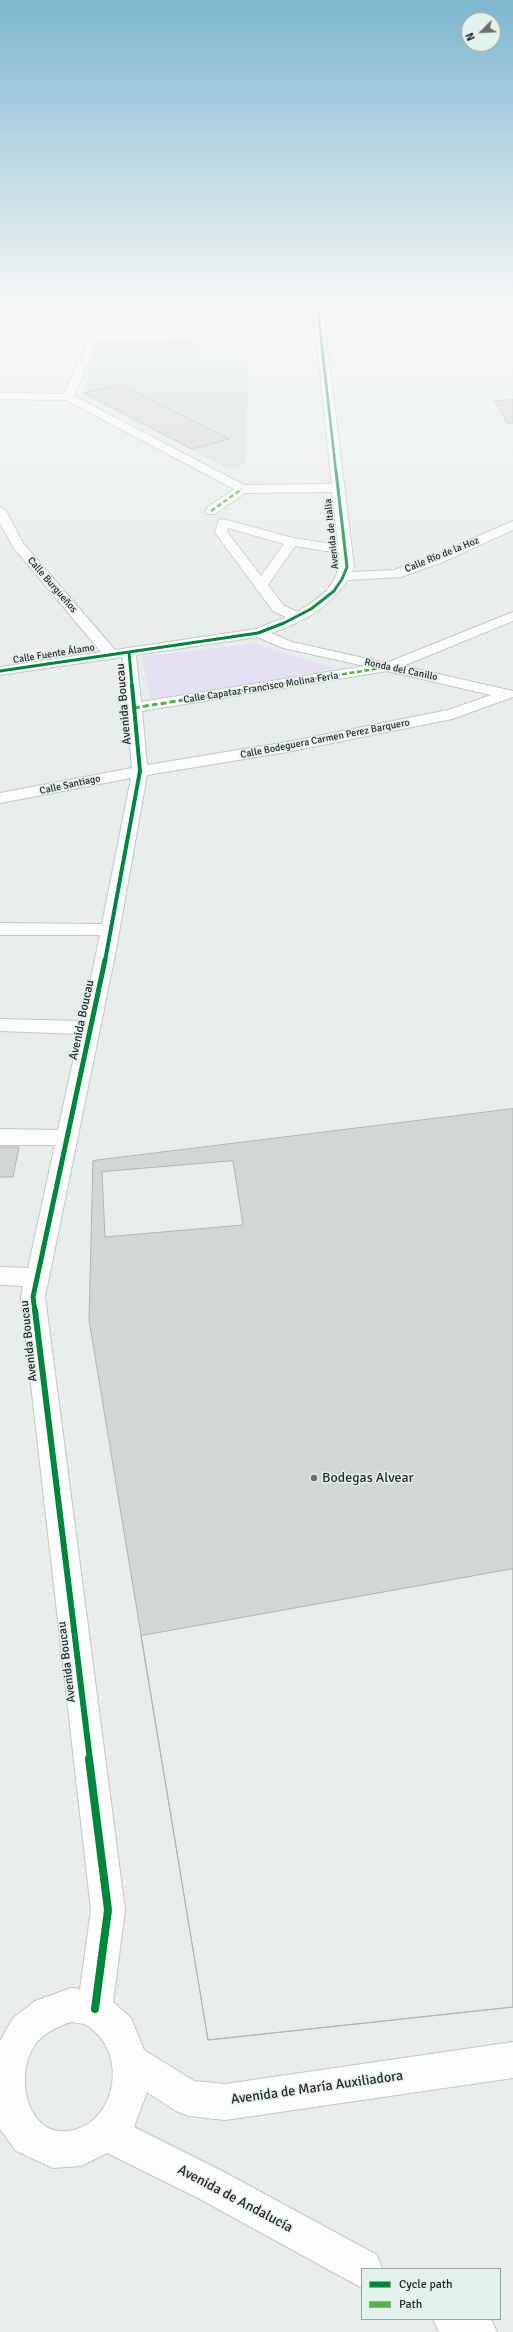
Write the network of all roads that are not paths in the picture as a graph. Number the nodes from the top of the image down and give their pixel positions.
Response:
1 (96, 412) edge
2 (328, 412) edge
3 (336, 488) junction
4 (242, 489) junction
5 (202, 501) dead end
6 (211, 510) junction
7 (0, 512) edge
8 (223, 524) junction
9 (513, 525) edge
10 (14, 538) junction
11 (0, 540) edge
12 (292, 542) junction
13 (345, 550) junction
14 (345, 576) junction
15 (261, 585) junction
16 (513, 616) edge
17 (296, 617) junction
18 (258, 633) junction
19 (120, 653) junction
20 (388, 667) junction
21 (0, 671) edge
22 (510, 694) edge
23 (134, 708) junction
24 (140, 770) junction
25 (0, 798) edge
26 (0, 929) edge
27 (110, 930) junction
28 (0, 1025) edge
29 (90, 1028) junction
30 (0, 1137) edge
31 (66, 1138) junction
32 (0, 1276) edge
33 (37, 1277) junction
34 (95, 2010) junction
35 (513, 2060) edge
36 (131, 2062) junction
37 (3, 2086) edge
38 (106, 2133) junction
39 (361, 2268) edge
40 (455, 2320) edge
41 (477, 2332) edge

1 - 4 street
2 - 3 street, Avenida de Italia
3 - 4 street
3 - 13 street, Avenida de Italia
4 - 6 street
5 - 6 street
6 - 8 street
7 - 10 street, Calle Burgueños
8 - 12 street
8 - 15 street
9 - 14 street, Calle Río de la Hoz
10 - 11 street
10 - 19 street, Calle Burgueños
12 - 13 street
12 - 15 street
13 - 14 street, Avenida de Italia
14 - 17 street, Avenida de Italia
15 - 17 street
16 - 20 street
17 - 18 street, Avenida de Italia
18 - 19 street, Avenida de Italia
18 - 20 street, Ronda del Canillo
19 - 21 street, Calle Fuente Álamo
19 - 23 street, Avenida Boucau
20 - 22 street, Ronda del Canillo
20 - 23 street, Calle Capataz Francisco Molina Feria
22 - 24 street, Calle Bodeguera Carmen Perez Barquero
23 - 24 street, Avenida Boucau
24 - 25 street, Calle Santiago
24 - 27 street, Avenida Boucau
26 - 27 street
27 - 29 street, Avenida Boucau
28 - 29 street
29 - 31 street, Avenida Boucau
30 - 31 street
31 - 33 street, Avenida Boucau
32 - 33 street
33 - 34 street, Avenida Boucau
34 - 36 street
34 - 37 street
35 - 36 street, Avenida de María Auxiliadora
36 - 38 street
37 - 38 street
38 - 39 street, Avenida de Andalucía
40 - 41 street

